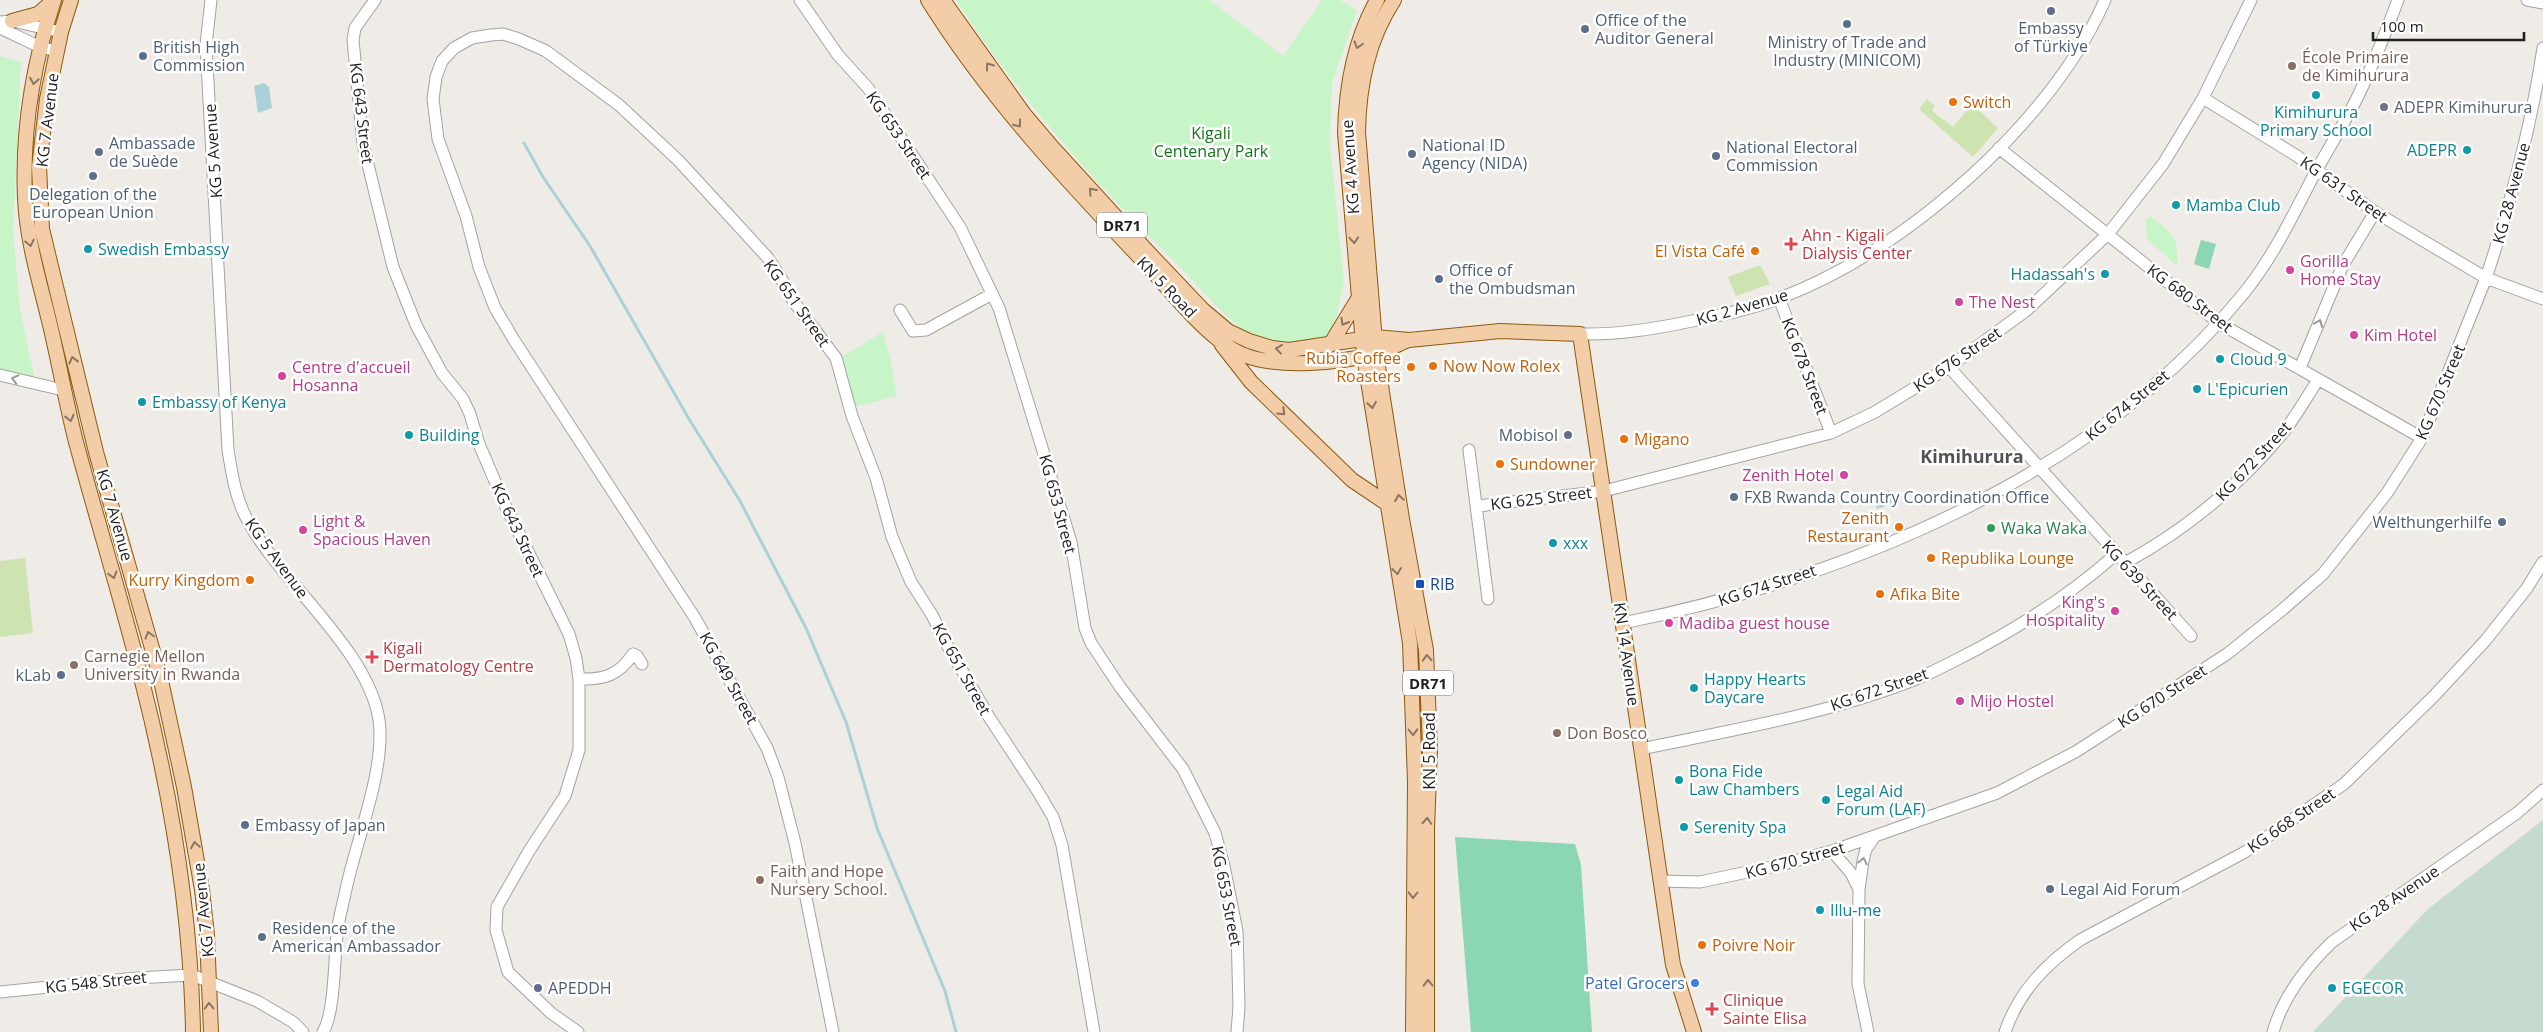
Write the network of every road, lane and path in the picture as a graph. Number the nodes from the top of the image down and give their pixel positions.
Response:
1 (54, 0) edge
2 (71, 0) edge
3 (211, 0) edge
4 (375, 0) edge
5 (800, 0) edge
6 (928, 0) edge
7 (942, 0) edge
8 (1378, 0) edge
9 (1394, 0) edge
10 (2105, 0) edge
11 (2250, 0) edge
12 (2398, 0) edge
13 (2527, 0) edge
14 (2543, 4) edge
15 (4, 24) edge
16 (45, 28) junction
17 (61, 32) junction
18 (40, 47) junction
19 (2543, 48) edge
20 (57, 51) junction
21 (2203, 98) junction
22 (2000, 148) junction
23 (2317, 170) junction
24 (1359, 211) junction
25 (2375, 212) junction
26 (2108, 234) junction
27 (2486, 278) junction
28 (992, 294) junction
29 (1779, 298) junction
30 (1358, 299) junction
31 (2543, 299) edge
32 (900, 310) dead end
33 (2219, 323) junction
34 (1580, 334) junction
35 (1216, 336) junction
36 (1369, 338) junction
37 (1409, 340) junction
38 (1330, 344) junction
39 (1370, 355) junction
40 (530, 364) joint
41 (1949, 367) junction
42 (2300, 368) junction
43 (0, 375) edge
44 (2318, 380) junction
45 (63, 390) junction
46 (1831, 433) junction
47 (2422, 438) junction
48 (1469, 450) dead end
49 (2038, 468) junction
50 (1604, 491) junction
51 (1389, 505) junction
52 (1478, 506) junction
53 (2116, 554) junction
54 (2543, 562) edge
55 (2125, 563) junction
56 (1488, 599) dead end
57 (1623, 623) junction
58 (2191, 636) dead end
59 (642, 664) dead end
60 (579, 679) junction
61 (1642, 749) junction
62 (2543, 790) edge
63 (1875, 836) junction
64 (1832, 851) junction
65 (1660, 881) junction
66 (1860, 889) junction
67 (192, 975) junction
68 (209, 980) junction
69 (0, 992) edge
70 (193, 1032) edge
71 (211, 1032) edge
72 (303, 1032) edge
73 (323, 1032) edge
74 (578, 1032) edge
75 (833, 1032) edge
76 (1094, 1032) edge
77 (1237, 1032) edge
78 (1413, 1032) edge
79 (1427, 1032) edge
80 (1694, 1032) edge
81 (1868, 1032) edge
82 (2005, 1032) edge
83 (2273, 1032) edge

1 - 15 main road
1 - 16 main road, KG 7 Avenue
2 - 17 main road, KG 7 Avenue
3 - 73 street, KG 5 Avenue
4 - 60 street, KG 643 Street
5 - 28 street, KG 653 Street
6 -> 35 main road, KN 5 Road / DR71
38 -> 7 main road, KN 5 Road / DR71
8 -> 24 main road, KG 4 Avenue
9 - 24 main road, KG 4 Avenue
10 - 22 street, KG 2 Avenue
11 - 21 street, KG 676 Street
12 - 23 street, KG 674 Street
13 - 14 street
15 - 16 street
15 - 18 street
16 - 17 street
16 - 18 main road, KG 7 Avenue
17 - 20 main road, KG 7 Avenue
18 - 20 street
18 -> 45 main road, KG 7 Avenue
19 - 27 street, KG 28 Avenue
68 -> 20 main road, KG 7 Avenue
21 - 23 street, KG 631 Street
21 - 26 street, KG 676 Street
22 - 26 street, KG 680 Street
22 - 29 street, KG 2 Avenue
23 - 25 street, KG 631 Street
23 - 33 street, KG 674 Street
24 -> 30 main road, KG 4 Avenue
24 - 36 main road, KG 4 Avenue
25 - 27 street, KG 631 Street
42 -> 25 street
26 - 33 street, KG 680 Street
26 - 41 street, KG 676 Street
27 - 31 street
27 - 47 street, KG 670 Street
28 - 32 street
28 - 77 street, KG 653 Street
29 - 34 street, KG 2 Avenue
29 - 46 street, KG 678 Street
30 - 36 main road, KG 4 Avenue
30 -> 38 main road
33 - 42 street, KG 680 Street
33 - 49 street, KG 674 Street
34 - 37 main road, KG 2 Avenue
34 - 50 main road, KN 14 Avenue
35 - 39 main road, KN 5 Road / DR71
35 -> 51 main road
36 - 37 main road, KG 2 Avenue
36 - 38 main road, KN 5 Road / DR71
36 - 39 main road, KN 5 Road / DR71
37 - 39 main road, KN 5 Road
39 -> 51 main road, KN 5 Road / DR71
79 -> 39 main road, KN 5 Road / DR71
40 - 75 street, KG 649 Street
40 - 76 street, KG 651 Street
41 - 46 street, KG 676 Street
41 - 49 street, KG 639 Street
42 - 44 street, KG 680 Street
45 -> 43 street
44 - 47 street, KG 680 Street
44 - 55 street, KG 672 Street
45 -> 67 main road, KG 7 Avenue
46 - 50 street, KG 676 Street
47 - 63 street, KG 670 Street
48 - 52 street
49 - 53 street, KG 639 Street
49 - 57 street, KG 674 Street
50 - 52 street, KG 625 Street
50 - 57 main road, KN 14 Avenue
51 -> 78 main road, KN 5 Road / DR71
52 - 56 street
53 - 55 street, KG 639 Street
53 - 61 street, KG 672 Street
54 - 82 street, KG 668 Street
55 - 58 street, KG 639 Street
57 - 61 main road, KN 14 Avenue
59 - 60 street
60 - 74 street, KG 643 Street
61 - 65 main road, KN 14 Avenue
62 - 83 street, KG 28 Avenue
63 - 64 street, KG 670 Street
66 -> 63 street
64 - 65 street, KG 670 Street
64 - 66 street
65 - 80 main road, KN 14 Avenue
66 - 81 street
67 - 68 street, KG 548 Street
67 - 69 street, KG 548 Street
67 - 70 main road, KG 7 Avenue
71 -> 68 main road, KG 7 Avenue
68 - 72 street, KG 548 Street

